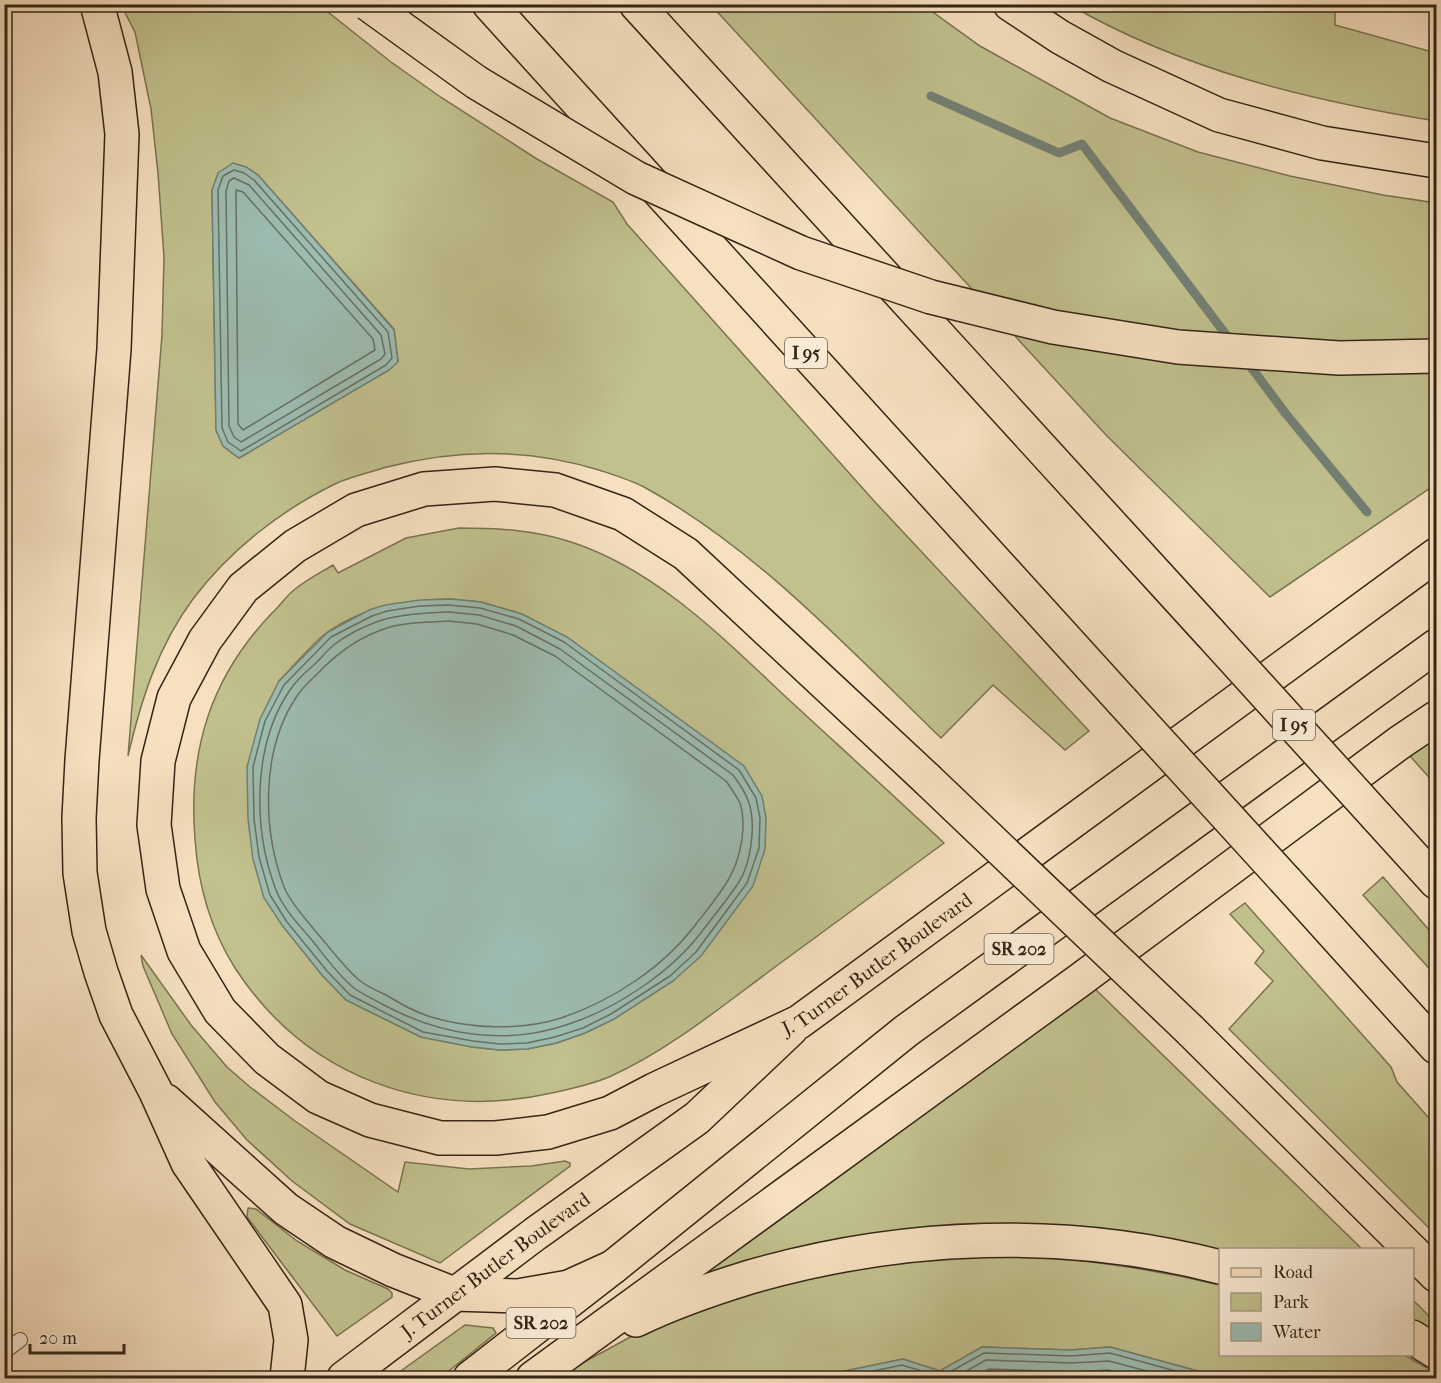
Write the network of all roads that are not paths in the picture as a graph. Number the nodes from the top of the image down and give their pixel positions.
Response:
1 (97, 4) edge
2 (368, 4) edge
3 (489, 4) edge
4 (636, 4) edge
5 (1010, 4) edge
6 (1437, 161) edge
7 (1437, 356) edge
8 (1437, 555) edge
9 (1437, 579) edge
10 (1364, 609) junction
11 (1437, 646) edge
12 (1437, 718) edge
13 (1377, 817) junction
14 (1437, 869) edge
15 (1437, 882) edge
16 (798, 1023) junction
17 (1437, 1047) edge
18 (156, 1092) junction
19 (1410, 1248) edge
20 (1414, 1252) edge
21 (1219, 1266) edge
22 (613, 1267) junction
23 (1437, 1275) edge
24 (454, 1294) junction
25 (1414, 1338) edge
26 (20, 1340) dead end
27 (572, 1350) junction
28 (4, 1352) edge
29 (1437, 1352) edge
30 (287, 1378) edge
31 (345, 1378) edge
32 (470, 1378) edge
33 (533, 1378) edge

1 - 18 main road
2 - 7 main road, bridge
3 - 17 main road, I 95, bridge
4 - 13 main road, I 95, bridge
5 - 6 main road
8 - 10 main road
9 - 10 main road
10 - 16 main road, J. Turner Butler Boulevard
11 - 22 main road, SR 202
12 - 27 main road
13 - 14 main road
13 - 15 main road, I 95
16 - 19 main road, bridge
16 - 24 main road, J. Turner Butler Boulevard
18 - 24 main road
18 - 30 main road
20 - 23 main road
21 - 27 main road
22 - 24 main road
22 - 32 main road, SR 202
24 - 31 main road, J. Turner Butler Boulevard
25 - 29 main road
26 - 28 lane
27 - 33 main road

